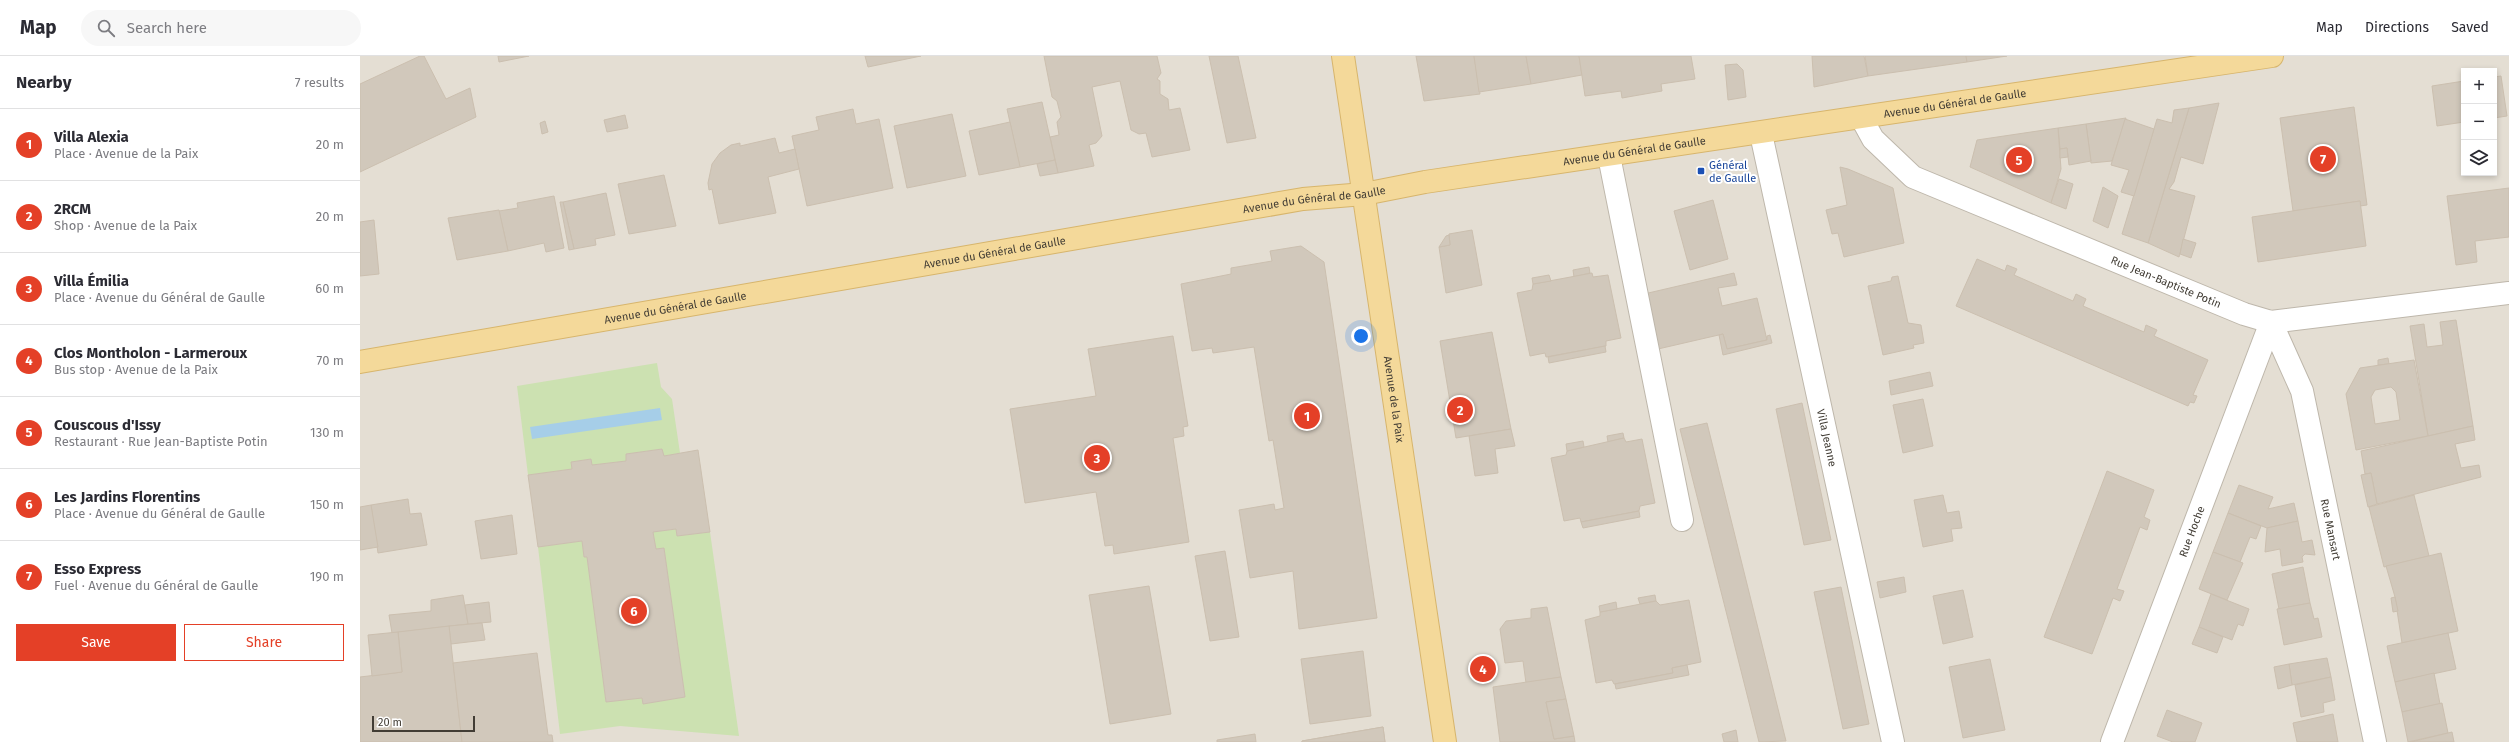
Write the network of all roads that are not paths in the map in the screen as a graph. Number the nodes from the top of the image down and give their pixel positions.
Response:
1 (1343, 56) edge
2 (2272, 56) edge
3 (1862, 119) junction
4 (1761, 134) junction
5 (1609, 156) junction
6 (1364, 194) junction
7 (2509, 292) edge
8 (2271, 322) junction
9 (360, 362) edge
10 (1682, 520) dead end
11 (1445, 742) edge
12 (1893, 742) edge
13 (2112, 742) edge
14 (2375, 742) edge

1 - 6 main road, Avenue de la Paix
2 - 3 main road, Avenue du Général de Gaulle
3 - 4 main road, Avenue du Général de Gaulle
3 - 8 street, Rue Jean-Baptiste Potin
4 - 5 main road, Avenue du Général de Gaulle
4 - 12 street, Villa Jeanne
5 - 6 main road, Avenue du Général de Gaulle
5 - 10 street
6 - 9 main road, Avenue du Général de Gaulle
6 - 11 main road, Avenue de la Paix
7 - 8 street, Rue Jean-Baptiste Potin
8 - 13 street, Rue Hoche
8 - 14 street, Rue Mansart

